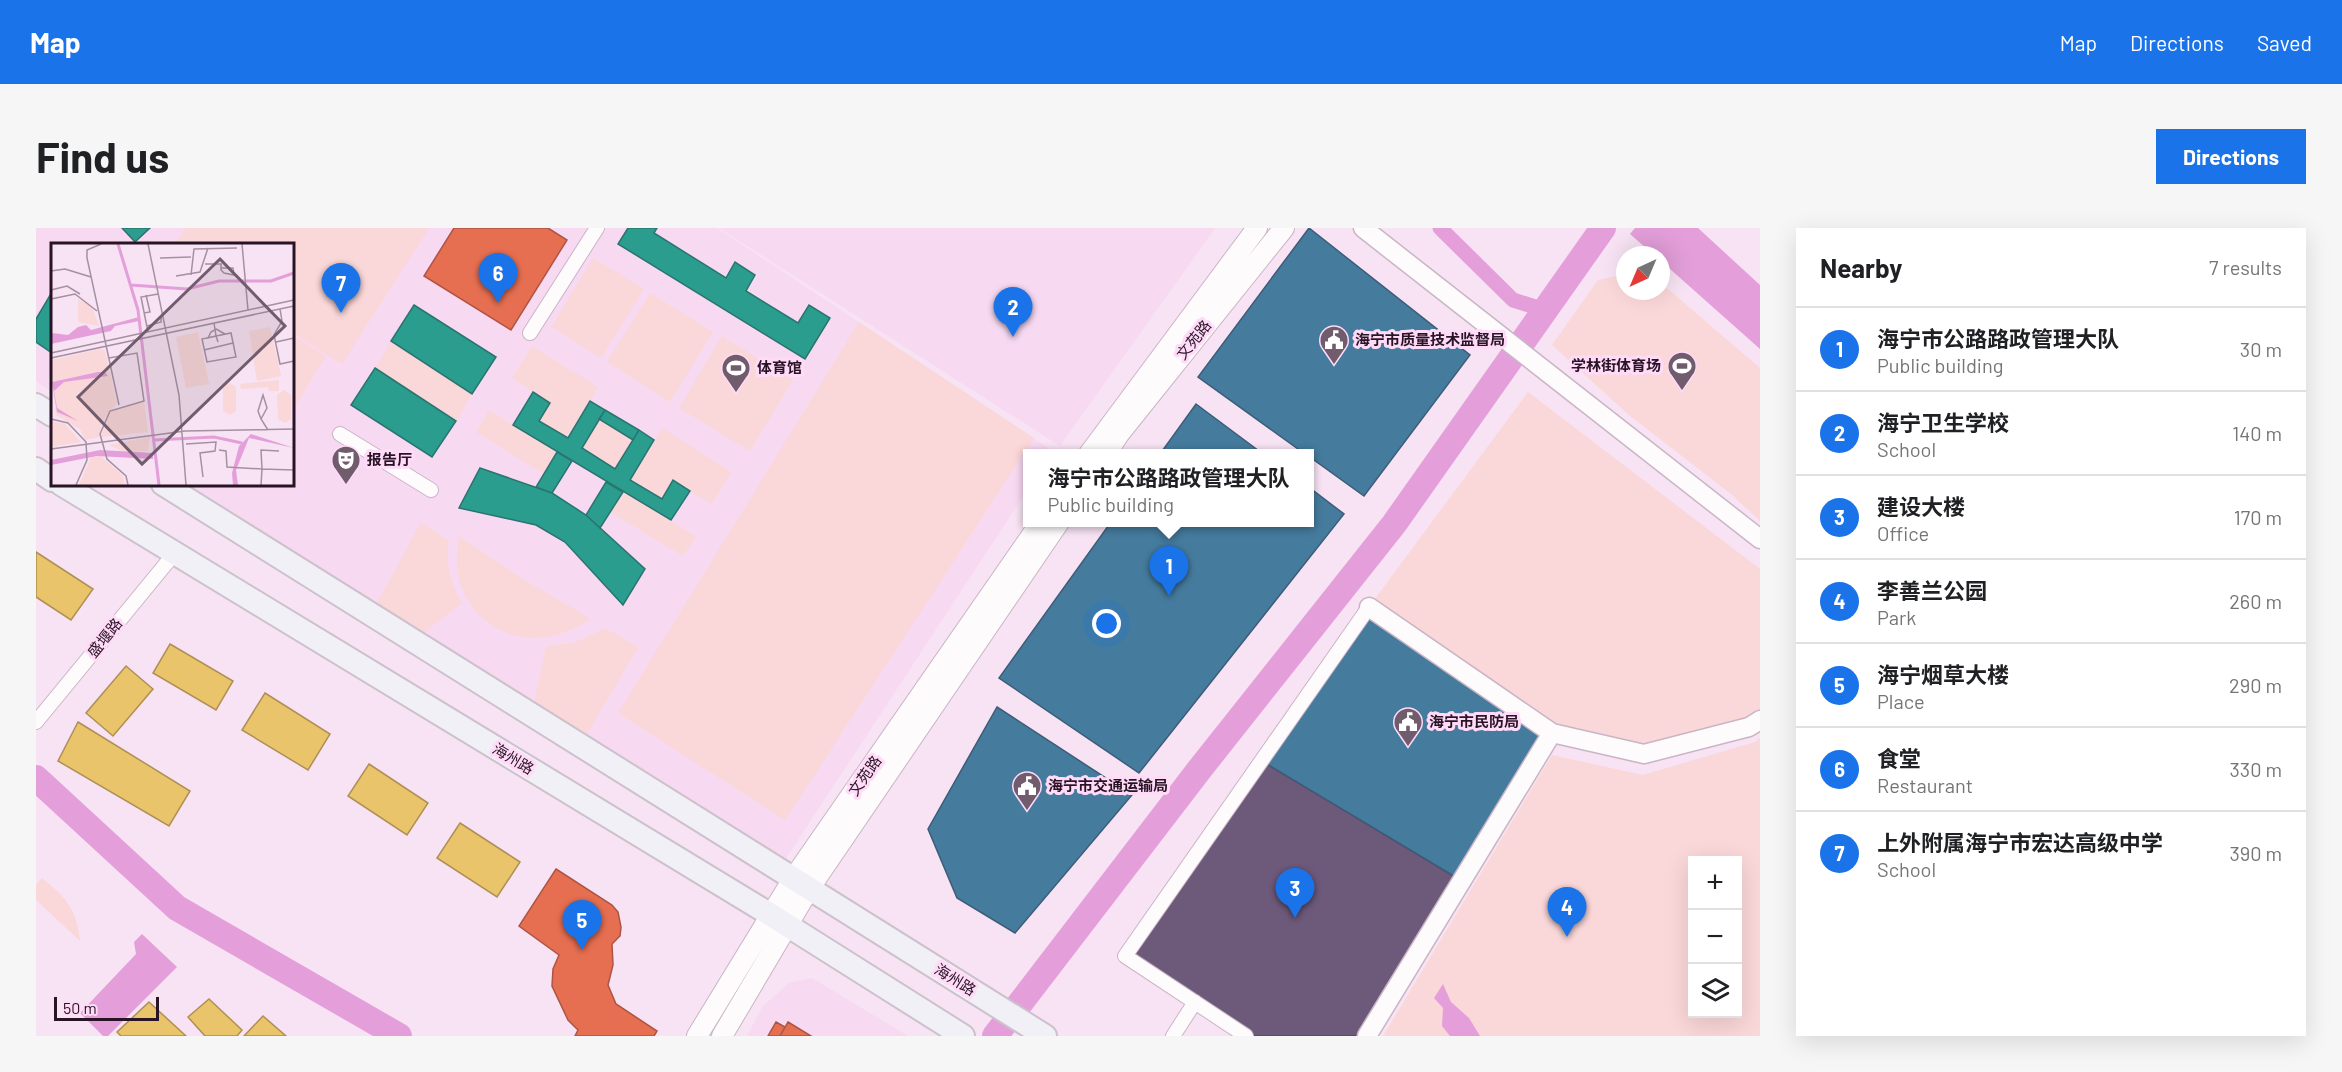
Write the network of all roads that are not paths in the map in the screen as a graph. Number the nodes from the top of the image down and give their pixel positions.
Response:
1 (597, 228) edge
2 (1257, 228) edge
3 (1284, 228) edge
4 (1363, 228) edge
5 (530, 333) dead end
6 (36, 405) edge
7 (51, 415) edge
8 (340, 434) dead end
9 (1092, 449) edge
10 (1109, 449) edge
11 (36, 470) edge
12 (51, 479) edge
13 (64, 486) edge
14 (166, 486) edge
15 (431, 490) dead end
16 (1038, 527) edge
17 (1055, 527) edge
18 (1760, 539) edge
19 (174, 554) junction
20 (1369, 607) joint
21 (40, 718) edge
22 (1760, 720) edge
23 (1552, 733) junction
24 (801, 884) junction
25 (780, 921) junction
26 (1195, 1002) junction
27 (960, 1034) edge
28 (1041, 1034) edge
29 (697, 1036) edge
30 (722, 1036) edge
31 (1173, 1036) edge
32 (1246, 1036) edge
33 (1367, 1036) edge

1 - 5 street
2 - 9 main road, 文苑路
3 - 10 main road, 文苑路
4 - 18 street
6 - 7 main road
8 - 15 street
11 - 12 main road
13 - 19 main road, 海州路
14 - 24 main road, 海州路
16 - 24 main road, 文苑路
17 - 24 main road, 文苑路
19 - 21 street, 盛堰路
19 - 25 main road, 海州路
20 - 23 street
20 - 26 street
22 - 23 street
23 - 33 street
24 - 25 main road, 文苑路
24 - 28 main road, 海州路
25 - 27 main road, 海州路
25 - 29 main road, 文苑路
25 - 30 main road, 文苑路
26 - 31 street
26 - 32 street

